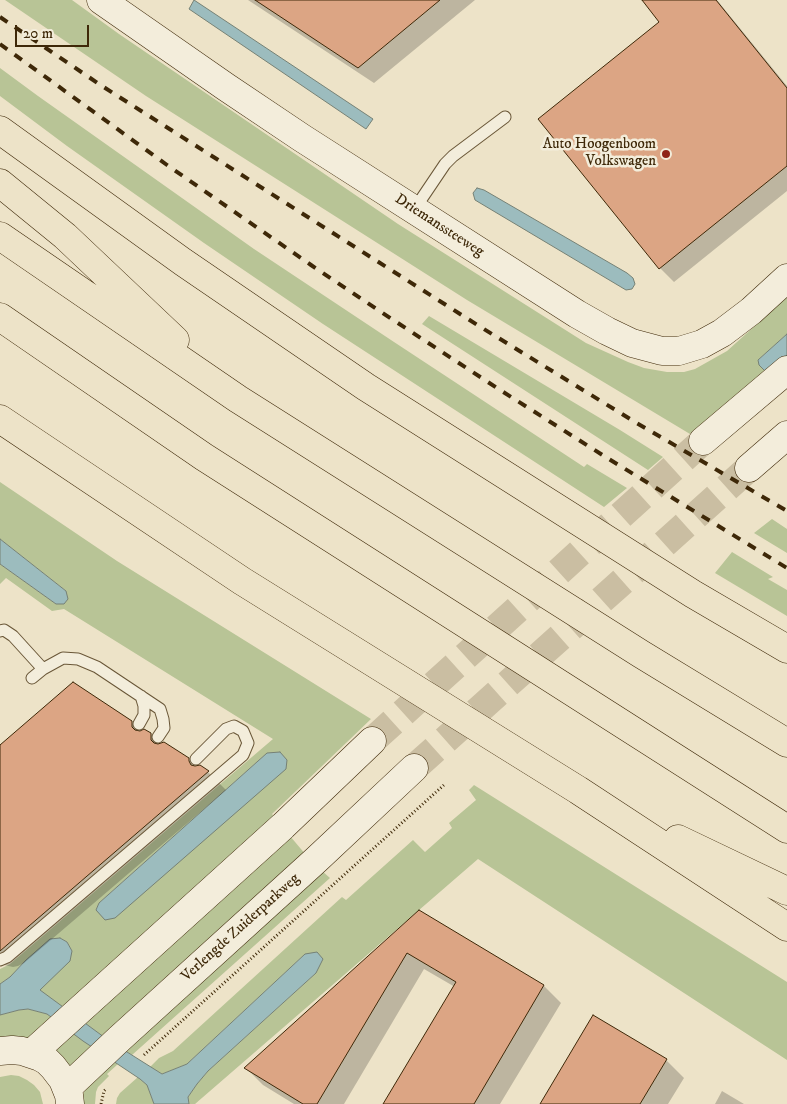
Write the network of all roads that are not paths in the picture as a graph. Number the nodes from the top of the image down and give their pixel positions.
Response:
1 (101, 0) edge
2 (505, 117) dead end
3 (0, 130) edge
4 (0, 183) edge
5 (414, 210) junction
6 (0, 236) edge
7 (787, 278) edge
8 (0, 317) edge
9 (787, 370) edge
10 (238, 399) junction
11 (0, 419) edge
12 (787, 435) edge
13 (703, 441) tunnel mouth
14 (749, 468) tunnel mouth
15 (0, 632) edge
16 (787, 648) edge
17 (43, 669) junction
18 (32, 678) dead end
19 (141, 696) junction
20 (139, 724) dead end
21 (158, 737) dead end
22 (372, 742) tunnel mouth
23 (787, 743) edge
24 (196, 759) dead end
25 (414, 768) tunnel mouth
26 (578, 790) junction
27 (787, 829) edge
28 (787, 891) edge
29 (787, 927) edge
30 (0, 960) edge
31 (42, 1045) junction
32 (0, 1052) edge
33 (68, 1096) edge

1 - 5 main road, Driemanssteeweg
2 - 5 lane
3 - 16 highway
4 - 10 highway
5 - 7 main road, Driemanssteeweg
6 - 10 highway
8 - 27 highway
9 - 13 main road
10 - 23 highway
11 - 26 highway
12 - 14 main road
15 - 17 lane
17 - 18 lane
17 - 19 lane
19 - 20 lane
19 - 21 lane
22 - 31 main road
24 - 30 lane
25 - 33 main road, Verlengde Zuiderparkweg
26 - 28 highway
26 - 29 highway
31 - 32 main road
31 - 33 main road

